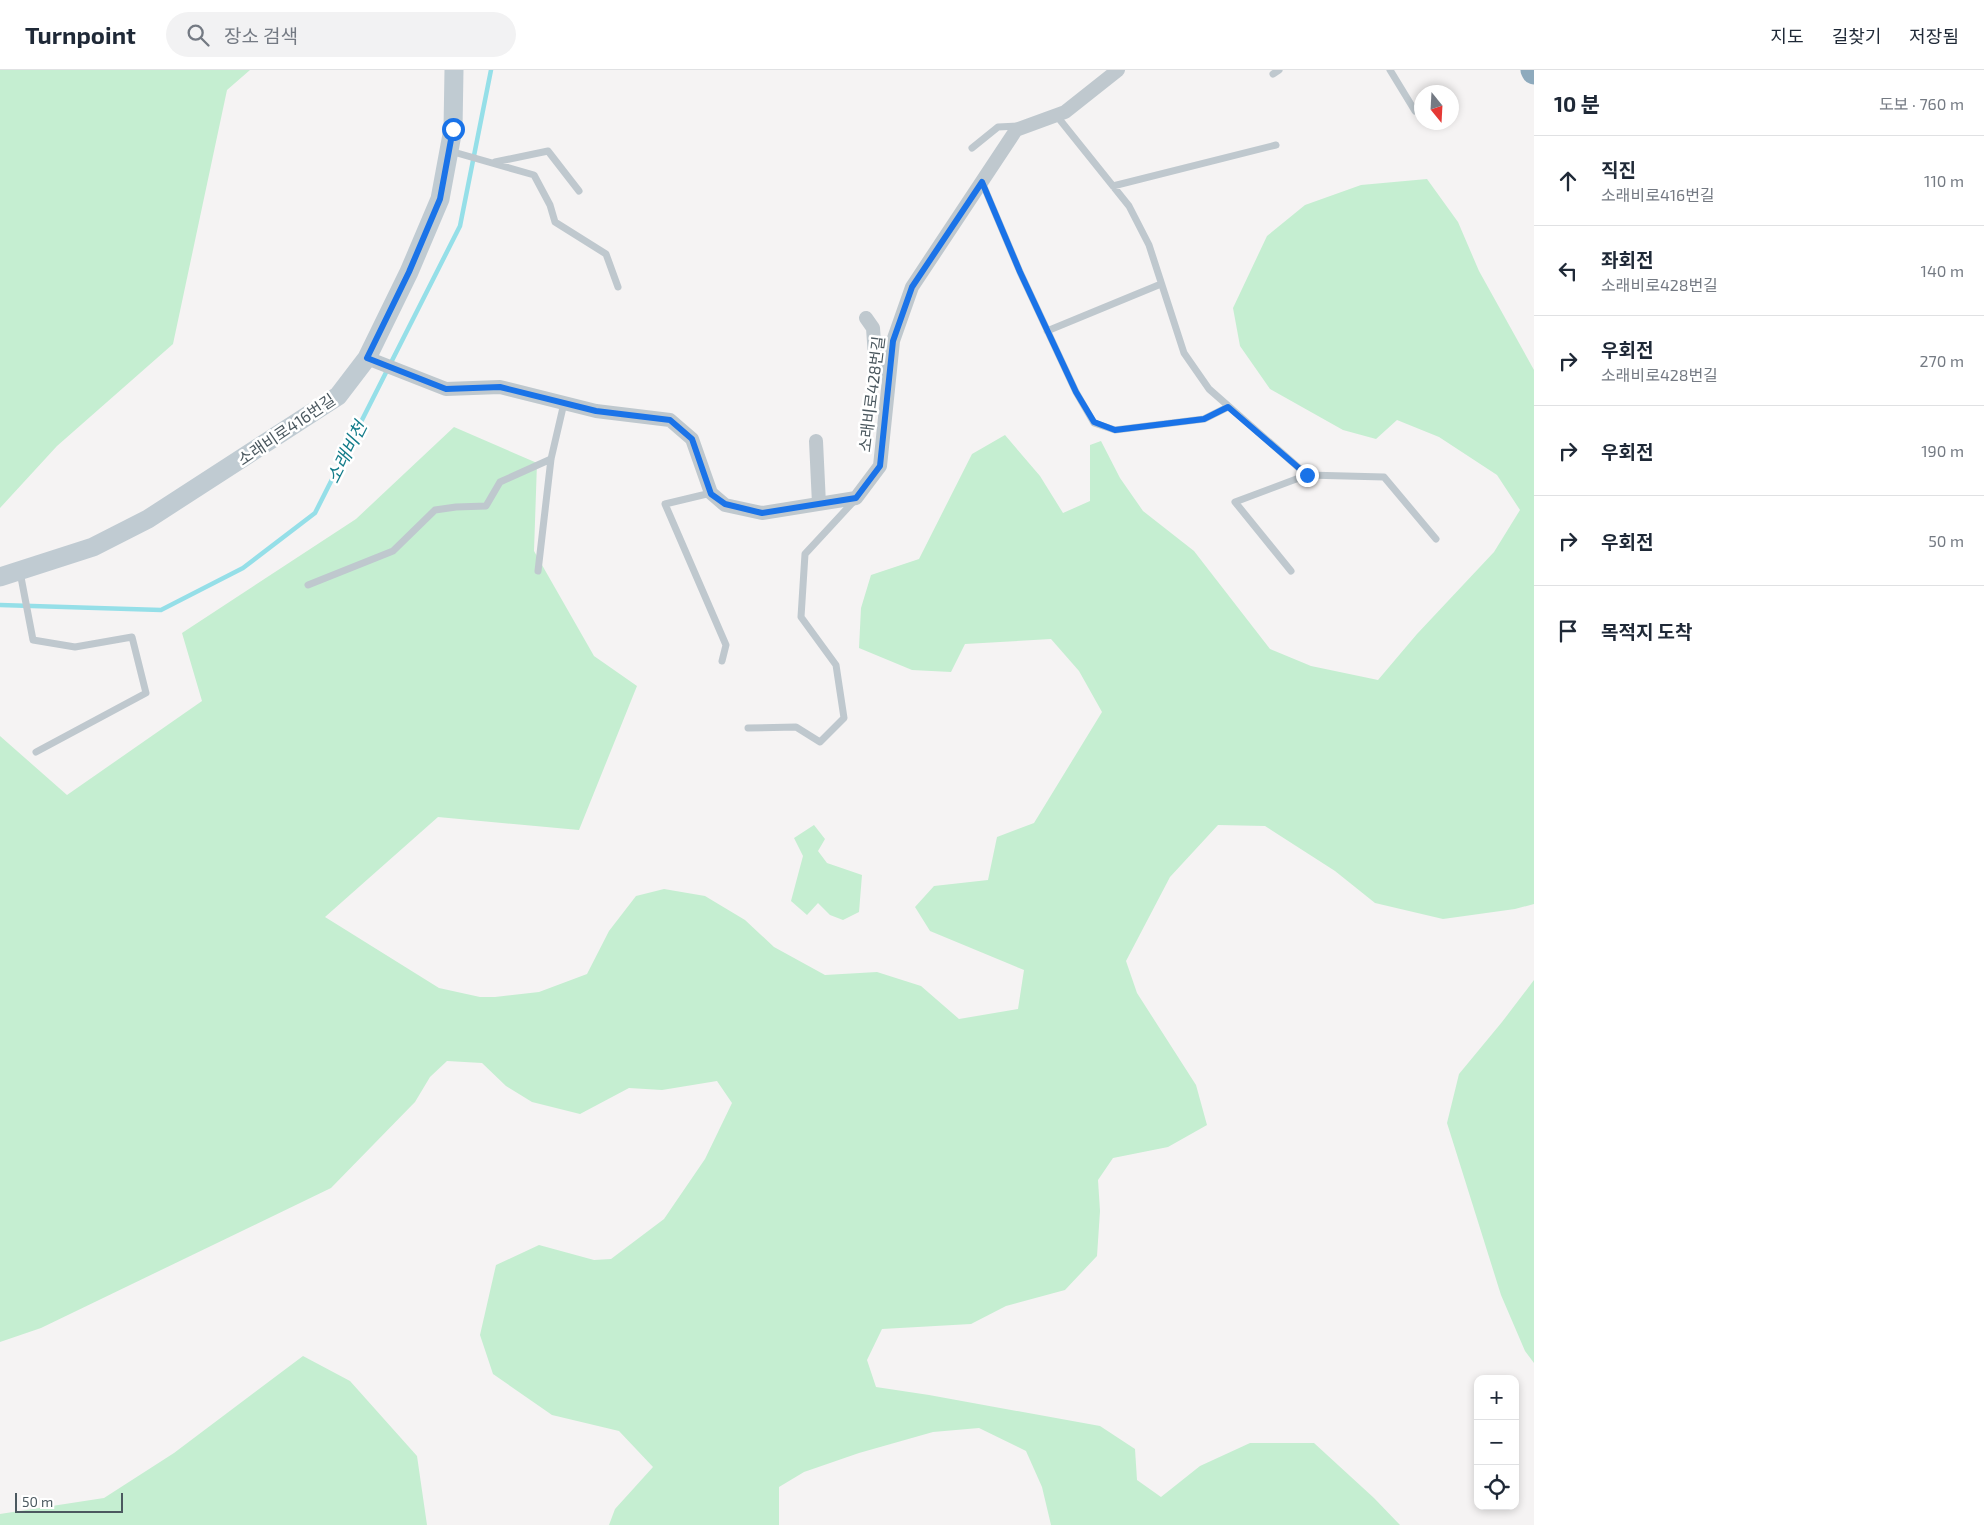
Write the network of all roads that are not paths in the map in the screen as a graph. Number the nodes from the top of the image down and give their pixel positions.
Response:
1 (454, 70) edge
2 (1118, 70) edge
3 (1390, 70) edge
4 (1414, 111) dead end
5 (1055, 115) junction
6 (1029, 125) junction
7 (1276, 145) dead end
8 (972, 148) dead end
9 (457, 152) junction
10 (493, 163) junction
11 (982, 182) junction
12 (1113, 186) junction
13 (579, 191) dead end
14 (1161, 284) junction
15 (618, 287) dead end
16 (866, 318) dead end
17 (1048, 331) junction
18 (374, 360) junction
19 (889, 379) junction
20 (564, 403) junction
21 (1228, 407) junction
22 (816, 441) dead end
23 (551, 459) junction
24 (1307, 475) junction
25 (711, 494) junction
26 (856, 498) junction
27 (819, 504) junction
28 (1436, 539) dead end
29 (538, 571) dead end
30 (1290, 571) dead end
31 (0, 577) edge
32 (22, 581) junction
33 (308, 585) dead end
34 (722, 661) dead end
35 (748, 728) dead end
36 (36, 752) dead end

1 - 9 street, 소래비로416번길
2 - 5 street, 소래비로428번길
3 - 4 lane
5 - 6 street, 소래비로428번길
5 - 12 lane
6 - 8 lane
6 - 11 street, 소래비로428번길
7 - 12 lane
9 - 10 lane
9 - 18 street, 소래비로416번길
10 - 13 lane
10 - 15 lane
11 - 17 lane
11 - 19 street, 소래비로428번길
12 - 14 lane
14 - 17 lane
14 - 21 lane
16 - 19 street
17 - 21 lane
18 - 20 street
18 - 32 street, 소래비로416번길
19 - 26 street, 소래비로428번길
20 - 23 lane
20 - 25 street
21 - 24 lane
22 - 27 street
23 - 29 lane
23 - 33 lane
24 - 28 lane
24 - 30 lane
25 - 27 street
25 - 34 lane
26 - 27 street
26 - 35 lane
31 - 32 street, 소래비로416번길
32 - 36 lane

